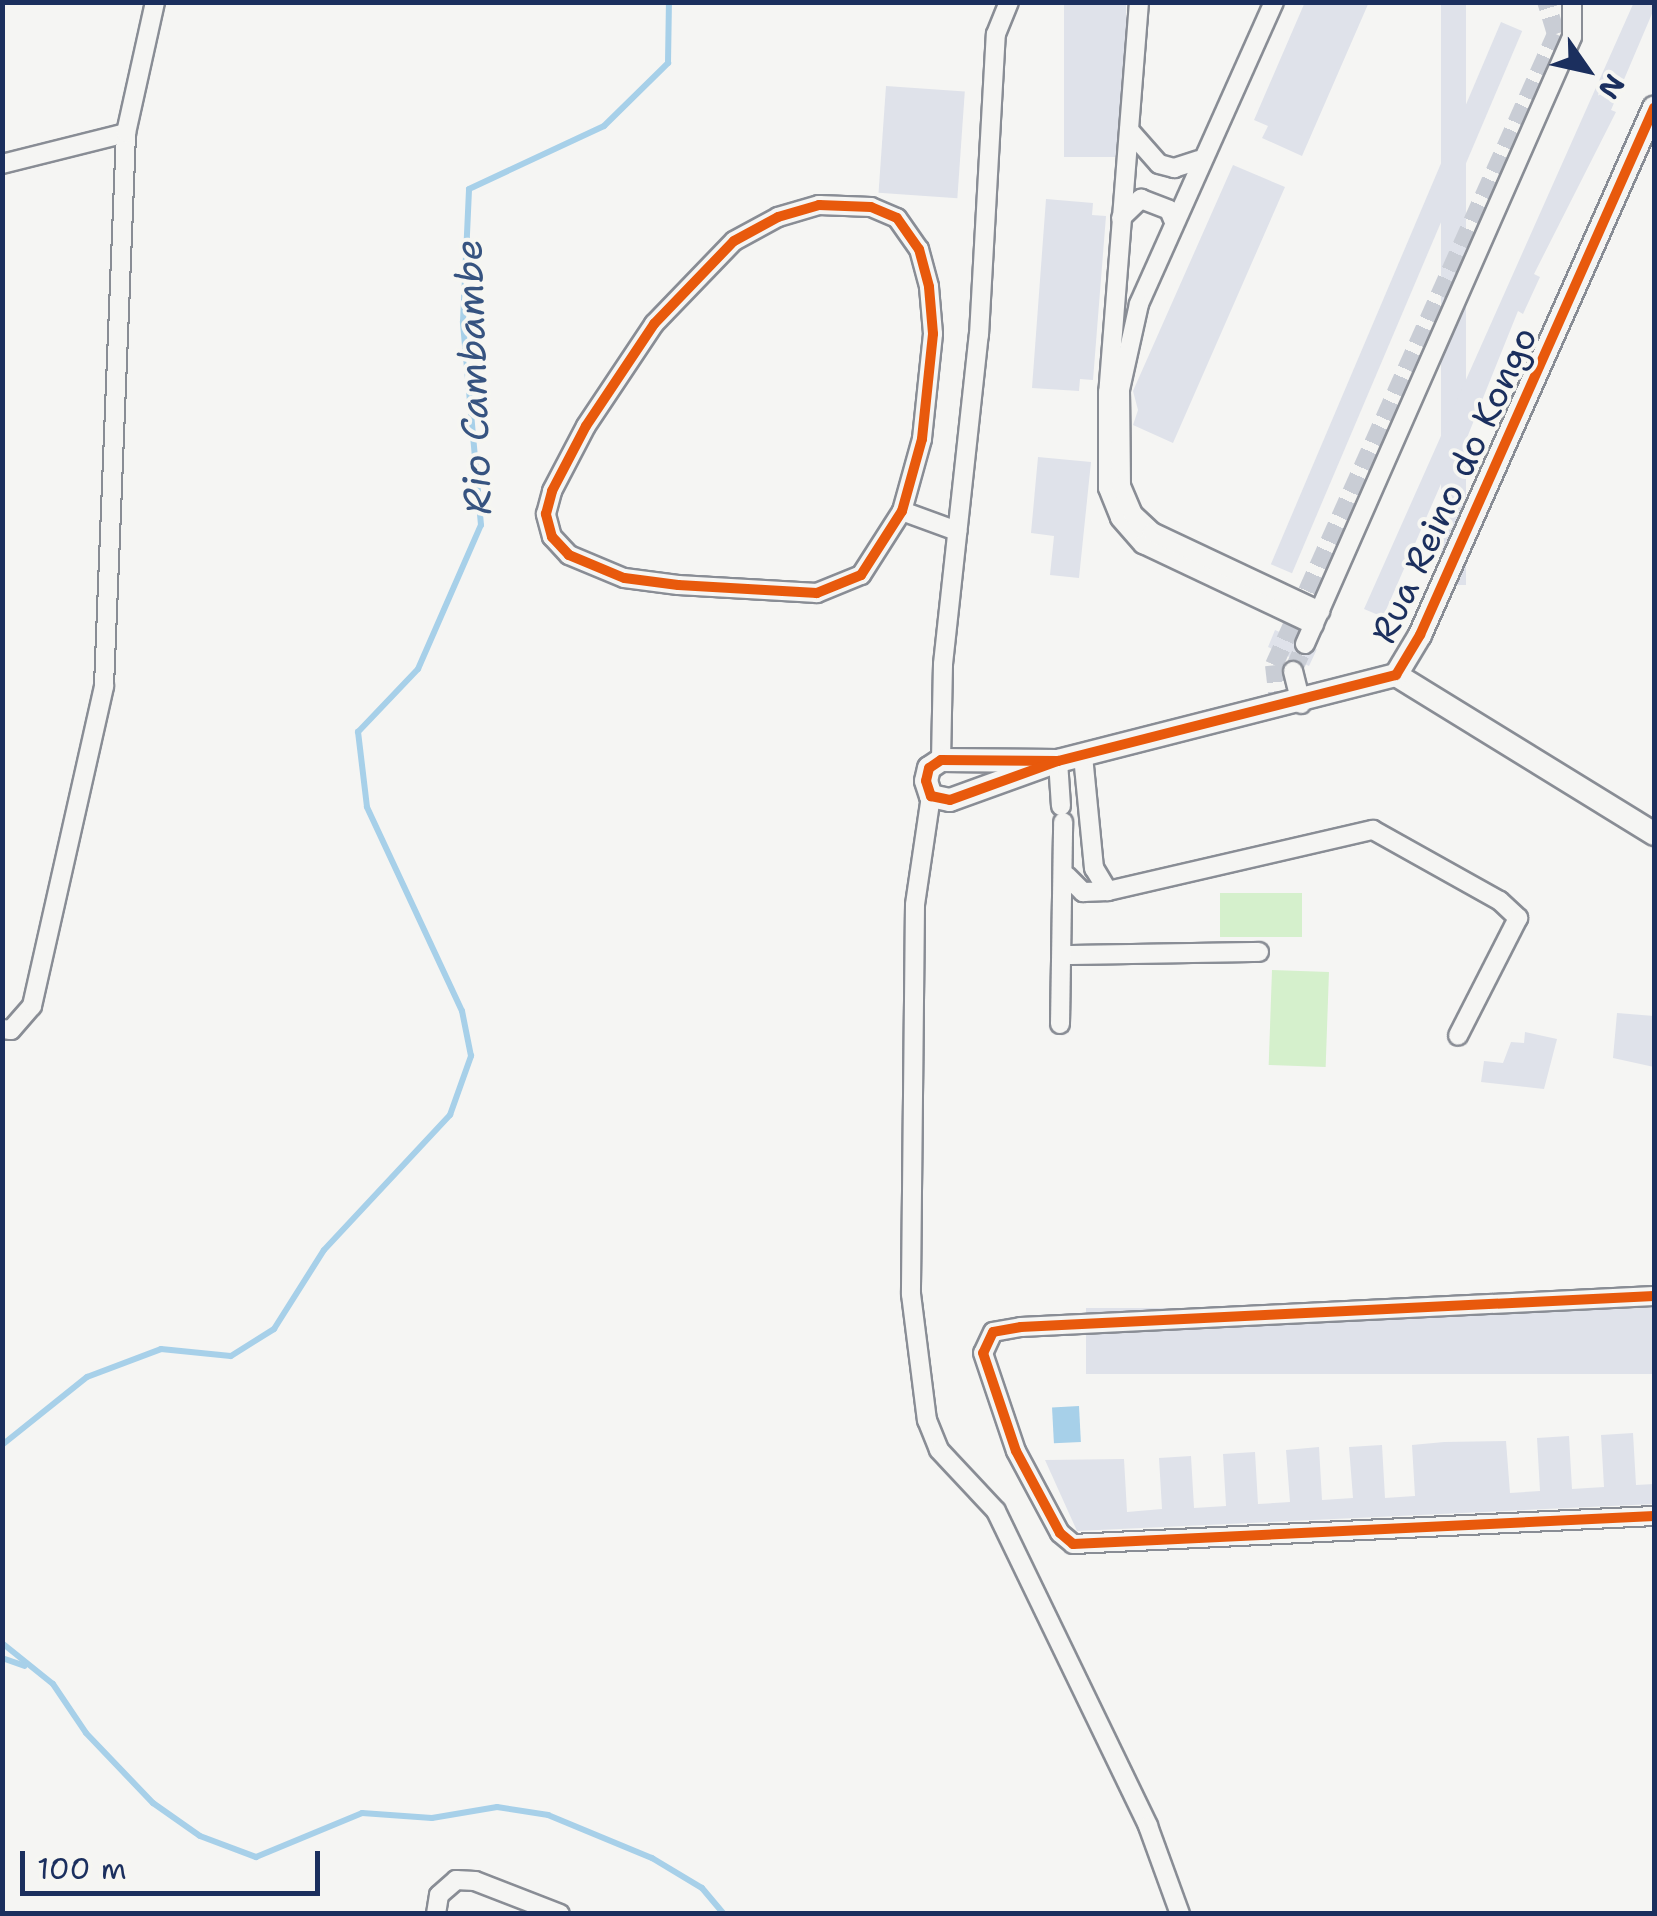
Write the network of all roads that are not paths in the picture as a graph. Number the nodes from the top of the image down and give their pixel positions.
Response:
1 (155, 2) edge
2 (1009, 2) edge
3 (1139, 2) edge
4 (1274, 2) edge
5 (1572, 2) edge
6 (1654, 108) edge
7 (1128, 130) junction
8 (126, 133) junction
9 (1199, 160) junction
10 (2, 164) edge
11 (1120, 218) junction
12 (1174, 222) junction
13 (902, 510) junction
14 (957, 531) junction
15 (1317, 618) junction
16 (1305, 644) tunnel mouth
17 (1293, 672) tunnel mouth
18 (1396, 675) junction
19 (1301, 704) junction
20 (1084, 756) junction
21 (941, 760) junction
22 (1058, 762) junction
23 (932, 796) junction
24 (1063, 819) junction
25 (1092, 824) junction
26 (1654, 834) edge
27 (1067, 876) junction
28 (1108, 891) junction
29 (1259, 952) dead end
30 (1065, 955) junction
31 (1060, 1024) dead end
32 (2, 1028) edge
33 (1458, 1036) dead end
34 (1654, 1296) edge
35 (1654, 1516) edge
36 (436, 1914) edge
37 (560, 1914) edge
38 (1180, 1914) edge

1 - 8 street
2 - 14 street
3 - 7 street
4 - 9 street
5 - 15 street
6 - 18 street, Rua Reino do Kongo
7 - 9 street
7 - 11 street
8 - 10 street
8 - 32 street
9 - 12 street
11 - 12 street
11 - 15 street
12 - 15 street
13 - 13 street
13 - 14 street
14 - 21 street
15 - 16 street
17 - 19 street
18 - 19 street, Rua Reino do Kongo
18 - 26 street
19 - 20 street, Rua Reino do Kongo
20 - 22 street, Rua Reino do Kongo
20 - 25 street
21 - 22 street, Rua Reino do Kongo
21 - 23 street
22 - 23 street, Rua Reino do Kongo
22 - 24 street
23 - 38 street
24 - 25 street
24 - 27 street
25 - 28 street
27 - 28 street
27 - 30 street
28 - 33 street
29 - 30 street
30 - 31 street
34 - 35 street
36 - 37 street

